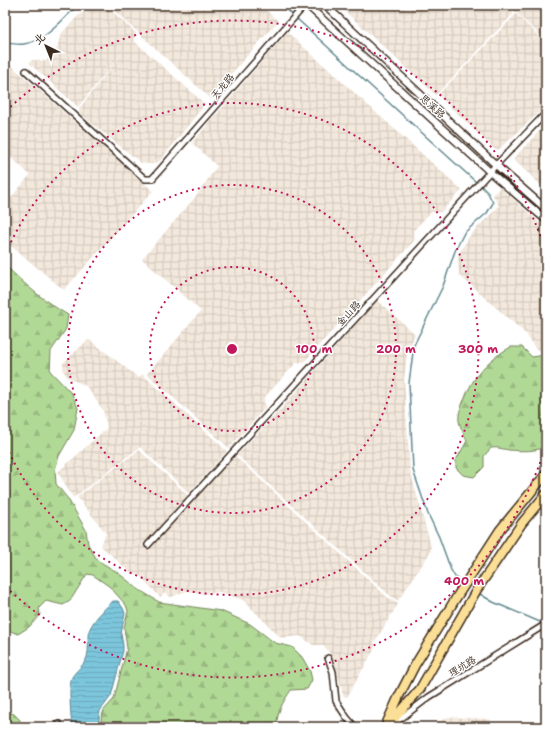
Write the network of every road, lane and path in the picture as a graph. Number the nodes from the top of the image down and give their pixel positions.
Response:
1 (306, 5) edge
2 (325, 5) edge
3 (26, 71) dead end
4 (546, 113) edge
5 (496, 164) junction
6 (490, 172) junction
7 (546, 209) edge
8 (546, 220) edge
9 (546, 474) edge
10 (546, 494) edge
11 (148, 545) dead end
12 (465, 586) junction
13 (475, 593) junction
14 (546, 624) edge
15 (328, 658) dead end
16 (355, 727) edge
17 (388, 727) edge

1 - 3 street, 天龙路
1 - 6 street, 思溪路
2 - 5 street, 思溪路
4 - 5 street, 金山路
5 - 6 street, 金山路
5 - 7 street, 思溪路
6 - 8 street, 思溪路
6 - 11 street, 金山路
9 - 12 main road
10 - 13 main road
12 - 13 main road
12 - 17 main road
13 - 17 main road
14 - 17 street, 理坑路
15 - 16 street

